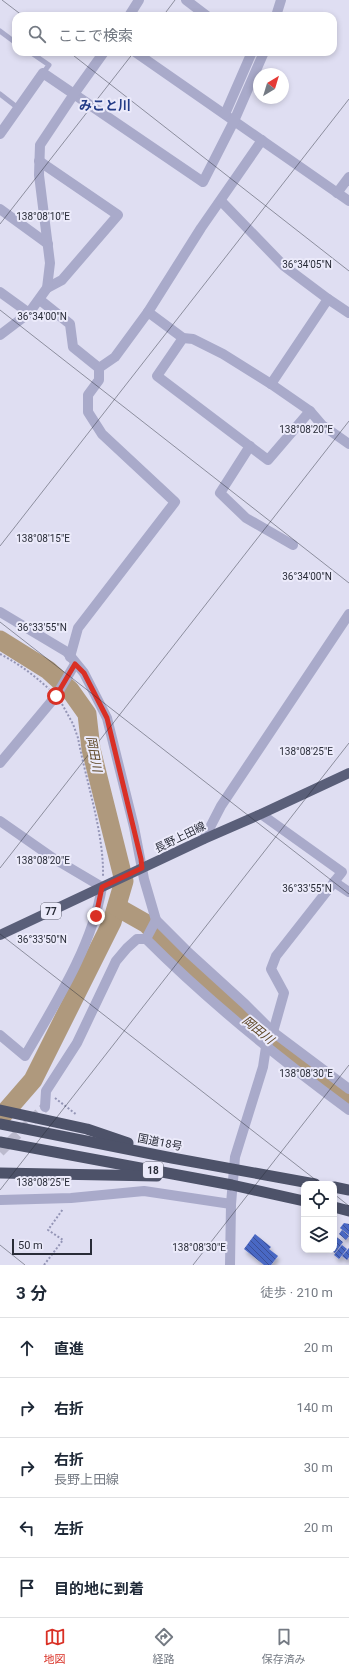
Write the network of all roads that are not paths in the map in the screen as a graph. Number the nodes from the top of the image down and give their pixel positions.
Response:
1 (139, 0) edge
2 (186, 0) edge
3 (281, 0) edge
4 (132, 12) edge
5 (202, 12) edge
6 (277, 12) edge
7 (0, 31) edge
8 (12, 39) edge
9 (36, 56) edge
10 (101, 56) edge
11 (141, 56) edge
12 (250, 56) edge
13 (262, 56) edge
14 (43, 73) junction
15 (0, 94) edge
16 (74, 94) junction
17 (18, 108) junction
18 (225, 114) junction
19 (234, 121) junction
20 (0, 134) edge
21 (262, 140) junction
22 (39, 161) junction
23 (349, 177) edge
24 (337, 193) junction
25 (221, 201) junction
26 (349, 201) edge
27 (0, 209) edge
28 (48, 244) junction
29 (47, 288) junction
30 (0, 292) edge
31 (328, 299) junction
32 (40, 300) junction
33 (148, 312) junction
34 (29, 313) junction
35 (349, 313) edge
36 (0, 334) edge
37 (182, 338) junction
38 (99, 368) junction
39 (271, 384) junction
40 (310, 411) junction
41 (349, 444) edge
42 (250, 446) junction
43 (293, 545) dead end
44 (0, 612) edge
45 (349, 614) edge
46 (73, 660) junction
47 (0, 763) edge
48 (349, 773) edge
49 (261, 814) junction
50 (0, 821) edge
51 (204, 839) junction
52 (142, 868) junction
53 (334, 882) junction
54 (102, 887) junction
55 (349, 892) edge
56 (155, 922) junction
57 (0, 935) edge
58 (147, 937) junction
59 (0, 1035) edge
60 (269, 1039) junction
61 (349, 1090) edge
62 (46, 1107) tunnel mouth
63 (0, 1110) edge
64 (349, 1110) edge
65 (0, 1124) edge
66 (1, 1143) edge
67 (172, 1158) junction
68 (233, 1169) junction
69 (0, 1173) edge
70 (183, 1175) junction
71 (301, 1181) edge
72 (232, 1185) junction
73 (337, 1188) edge
74 (349, 1190) edge
75 (0, 1200) edge
76 (301, 1200) edge
77 (231, 1204) junction
78 (337, 1208) edge
79 (349, 1211) edge
80 (230, 1265) edge

1 - 4 street
2 - 5 street
3 - 6 street
7 - 8 lane
9 - 14 lane
10 - 16 street
11 - 18 street
12 - 18 street
13 - 19 street
14 - 16 street
14 - 17 street
15 - 17 lane
16 - 19 street
16 - 22 street
17 - 20 street
18 - 19 street
19 - 21 street
21 - 24 street
21 - 25 street
22 - 28 street
22 - 29 street
23 - 24 street
24 - 26 street
25 - 31 street
25 - 33 street
27 - 28 street
28 - 29 street
29 - 32 street
30 - 34 street
31 - 35 street
31 - 39 street
32 - 34 street
32 - 38 street
33 - 37 street
33 - 38 street
34 - 36 street
37 - 39 street
37 - 42 street
38 - 46 street
39 - 40 street
40 - 41 street
40 - 42 street
42 - 43 street
44 - 46 street
45 - 51 street
46 - 47 street
46 - 52 street
48 - 49 main road, 長野上田線 / 77
49 - 51 main road, 長野上田線 / 77
49 - 53 street
50 - 54 street
51 - 52 main road, 長野上田線 / 77
52 - 54 main road, 長野上田線 / 77
52 - 56 street
53 - 55 street
53 - 60 street
54 - 57 main road, 長野上田線 / 77
54 - 59 street
56 - 58 street
56 - 60 street
58 - 60 street
58 - 62 street
60 - 61 street
60 - 64 street
60 - 68 street
63 - 67 highway
65 - 67 highway, 国道18号 / 18
66 - 70 highway, 18
67 - 68 highway, 国道18号 / 18
68 - 71 highway, 国道18号 / 18
68 - 72 street
69 - 70 highway
70 - 72 highway, 18
72 - 76 highway, 18
72 - 77 street
73 - 74 highway
75 - 77 street
77 - 80 street
78 - 79 highway

